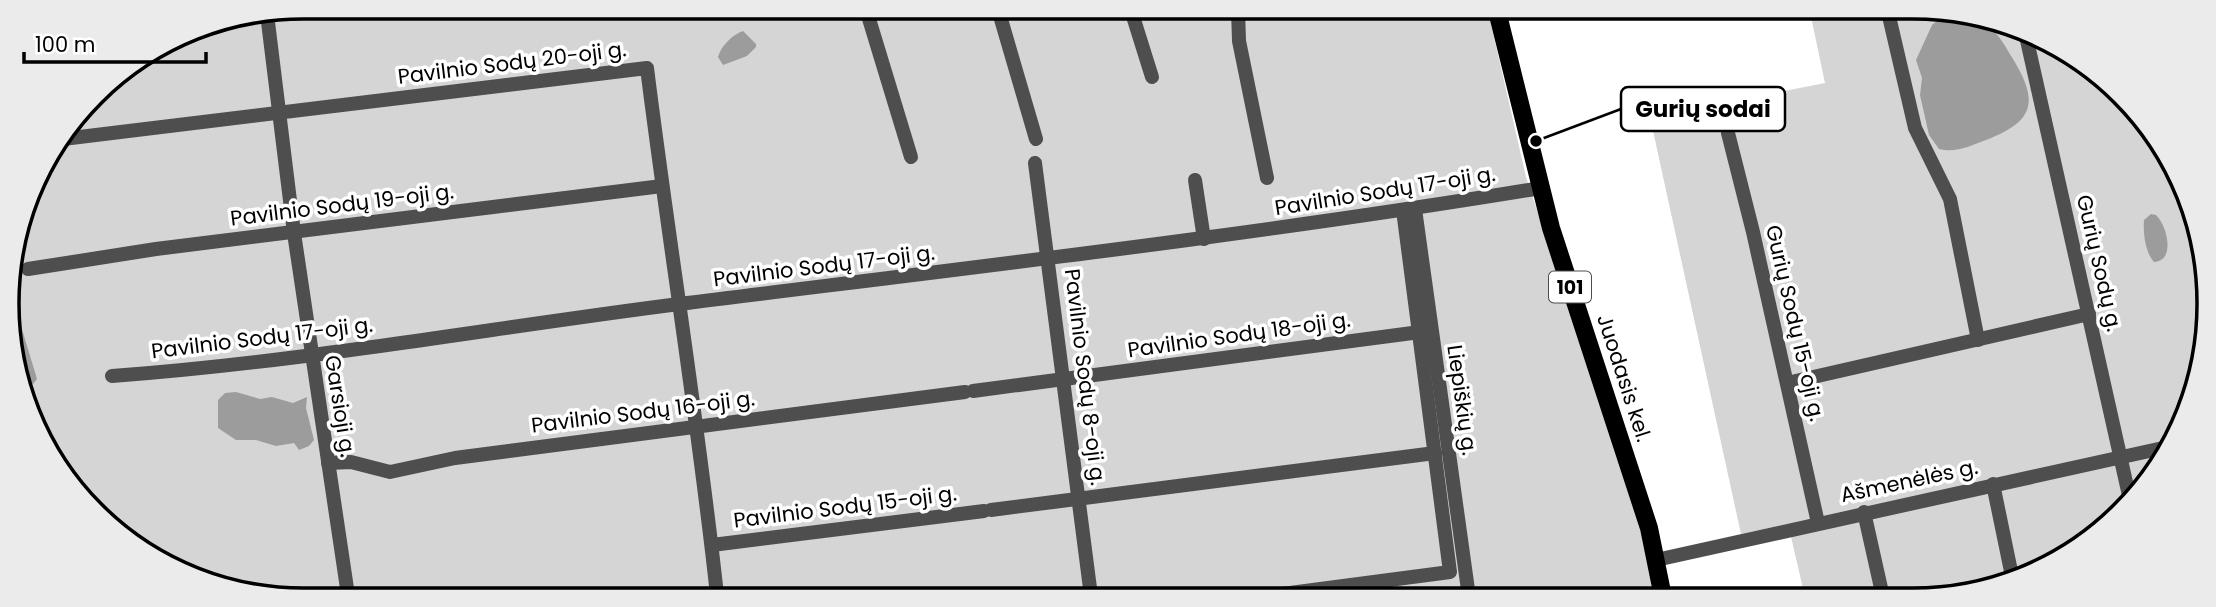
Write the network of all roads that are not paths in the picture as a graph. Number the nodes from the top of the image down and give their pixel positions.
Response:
1 (869, 19) edge
2 (1001, 19) edge
3 (1134, 19) edge
4 (1238, 19) edge
5 (1499, 19) edge
6 (1890, 19) edge
7 (268, 22) edge
8 (2033, 47) edge
9 (1152, 77) dead end
10 (279, 113) junction
11 (1728, 133) dead end
12 (73, 138) edge
13 (1035, 139) dead end
14 (911, 157) dead end
15 (1035, 163) dead end
16 (1267, 177) dead end
17 (1195, 180) dead end
18 (662, 186) junction
19 (1541, 188) junction
20 (1409, 209) junction
21 (294, 233) junction
22 (1204, 239) junction
23 (1049, 260) junction
24 (28, 269) dead end
25 (678, 305) junction
26 (2089, 314) junction
27 (1420, 332) junction
28 (1978, 340) junction
29 (311, 354) junction
30 (111, 376) dead end
31 (1064, 380) junction
32 (1787, 383) junction
33 (697, 426) junction
34 (2157, 449) edge
35 (1435, 453) junction
36 (2120, 457) junction
37 (328, 463) junction
38 (1993, 484) junction
39 (2128, 489) edge
40 (1079, 500) junction
41 (1864, 512) junction
42 (1818, 523) junction
43 (712, 545) junction
44 (1656, 560) junction
45 (2012, 570) edge
46 (347, 588) edge
47 (717, 588) edge
48 (1090, 588) edge
49 (1328, 588) edge
50 (1468, 588) edge
51 (1661, 588) edge
52 (1881, 588) edge

1 - 14 street
2 - 13 street
3 - 9 street
4 - 16 street
5 - 19 main road, Juodasis kel. / 101
6 - 28 street
7 - 10 street, Garsioji g.
8 - 26 street, Gurių Sodų g.
10 - 12 street, Pavilnio Sodų 20-oji g.
10 - 18 street, Pavilnio Sodų 20-oji g.
10 - 21 street, Garsioji g.
11 - 32 street, Gurių Sodų 15-oji g.
15 - 23 street, Pavilnio Sodų 8-oji g.
17 - 22 street
18 - 21 street, Pavilnio Sodų 19-oji g.
18 - 25 street, Pavilnio Sodų 20-oji g.
19 - 20 street, Pavilnio Sodų 17-oji g.
19 - 44 main road, Juodasis kel. / 101
20 - 22 street, Pavilnio Sodų 17-oji g.
20 - 27 street
20 - 50 street, Liepiškių g.
21 - 24 street, Pavilnio Sodų 19-oji g.
21 - 29 street, Garsioji g.
22 - 23 street, Pavilnio Sodų 17-oji g.
23 - 25 street, Pavilnio Sodų 17-oji g.
23 - 31 street, Pavilnio Sodų 8-oji g.
25 - 29 street, Pavilnio Sodų 17-oji g.
25 - 33 street, Pavilnio Sodų 20-oji g.
26 - 28 street
26 - 36 street, Gurių Sodų g.
27 - 31 street, Pavilnio Sodų 18-oji g.
27 - 35 street
28 - 32 street
29 - 30 street, Pavilnio Sodų 17-oji g.
29 - 37 street, Garsioji g.
31 - 33 street, Pavilnio Sodų 16-oji g.
31 - 40 street, Pavilnio Sodų 8-oji g.
32 - 42 street, Gurių Sodų 15-oji g.
33 - 37 street, Pavilnio Sodų 16-oji g.
33 - 43 street, Pavilnio Sodų 20-oji g.
34 - 36 street, Ašmenėlės g.
35 - 40 street, Pavilnio Sodų 15-oji g.
35 - 49 street
36 - 38 street, Ašmenėlės g.
36 - 39 street, Gurių Sodų g.
37 - 46 street, Garsioji g.
38 - 41 street, Ašmenėlės g.
38 - 45 street
40 - 43 street, Pavilnio Sodų 15-oji g.
40 - 48 street, Pavilnio Sodų 8-oji g.
41 - 42 street, Ašmenėlės g.
41 - 52 street
42 - 44 street, Ašmenėlės g.
43 - 47 street, Pavilnio Sodų 20-oji g.
44 - 51 main road, Juodasis kel. / 101

